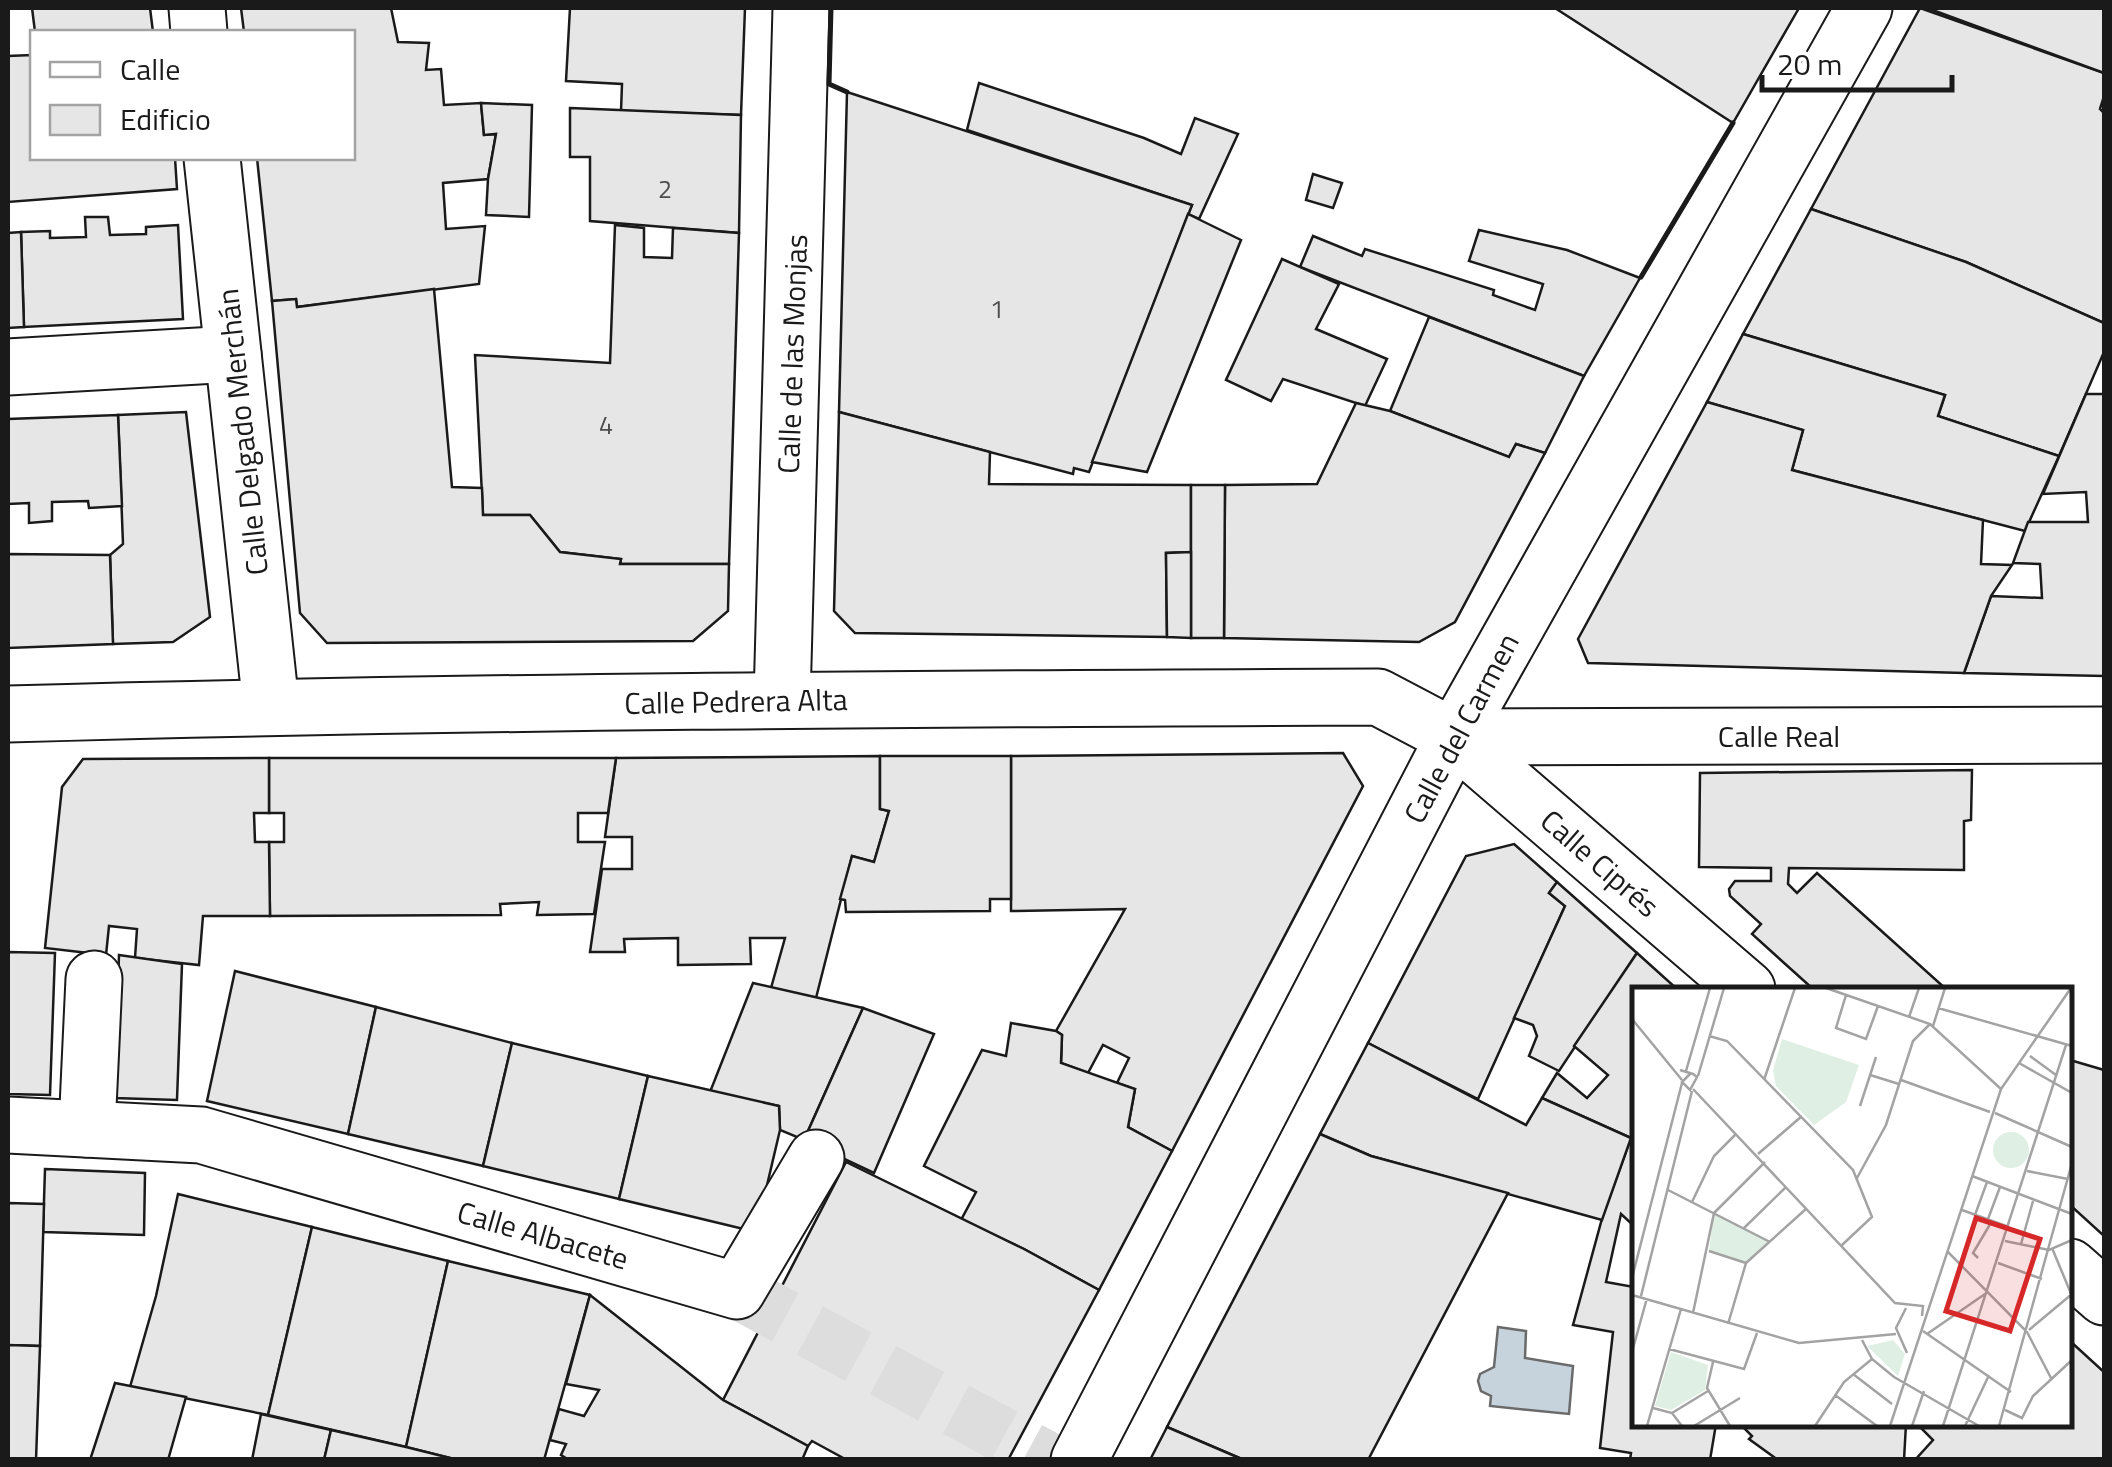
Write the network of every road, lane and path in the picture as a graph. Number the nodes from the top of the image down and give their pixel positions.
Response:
1 (801, 8) edge
2 (1864, 8) edge
3 (212, 160) edge
4 (233, 354) junction
5 (8, 367) edge
6 (782, 700) junction
7 (271, 706) junction
8 (8, 714) edge
9 (2104, 735) edge
10 (1454, 738) junction
11 (94, 979) dead end
12 (1744, 987) edge
13 (8, 1125) edge
14 (87, 1128) junction
15 (816, 1158) dead end
16 (2072, 1269) edge
17 (2104, 1297) edge
18 (1079, 1460) edge

1 - 6 street, Calle de las Monjas
2 - 10 street, Calle del Carmen
3 - 4 street, Calle Delgado Merchán
4 - 5 street
4 - 7 street, Calle Delgado Merchán
6 - 7 street, Calle Pedrera Alta
6 - 10 street, Calle Pedrera Alta
7 - 8 street, Calle Pedrera Alta
9 - 10 street, Calle Real
10 - 12 street, Calle Ciprés
10 - 18 street, Calle del Carmen
11 - 14 street
13 - 14 street, Calle Albacete
14 - 15 street, Calle Albacete
16 - 17 street

